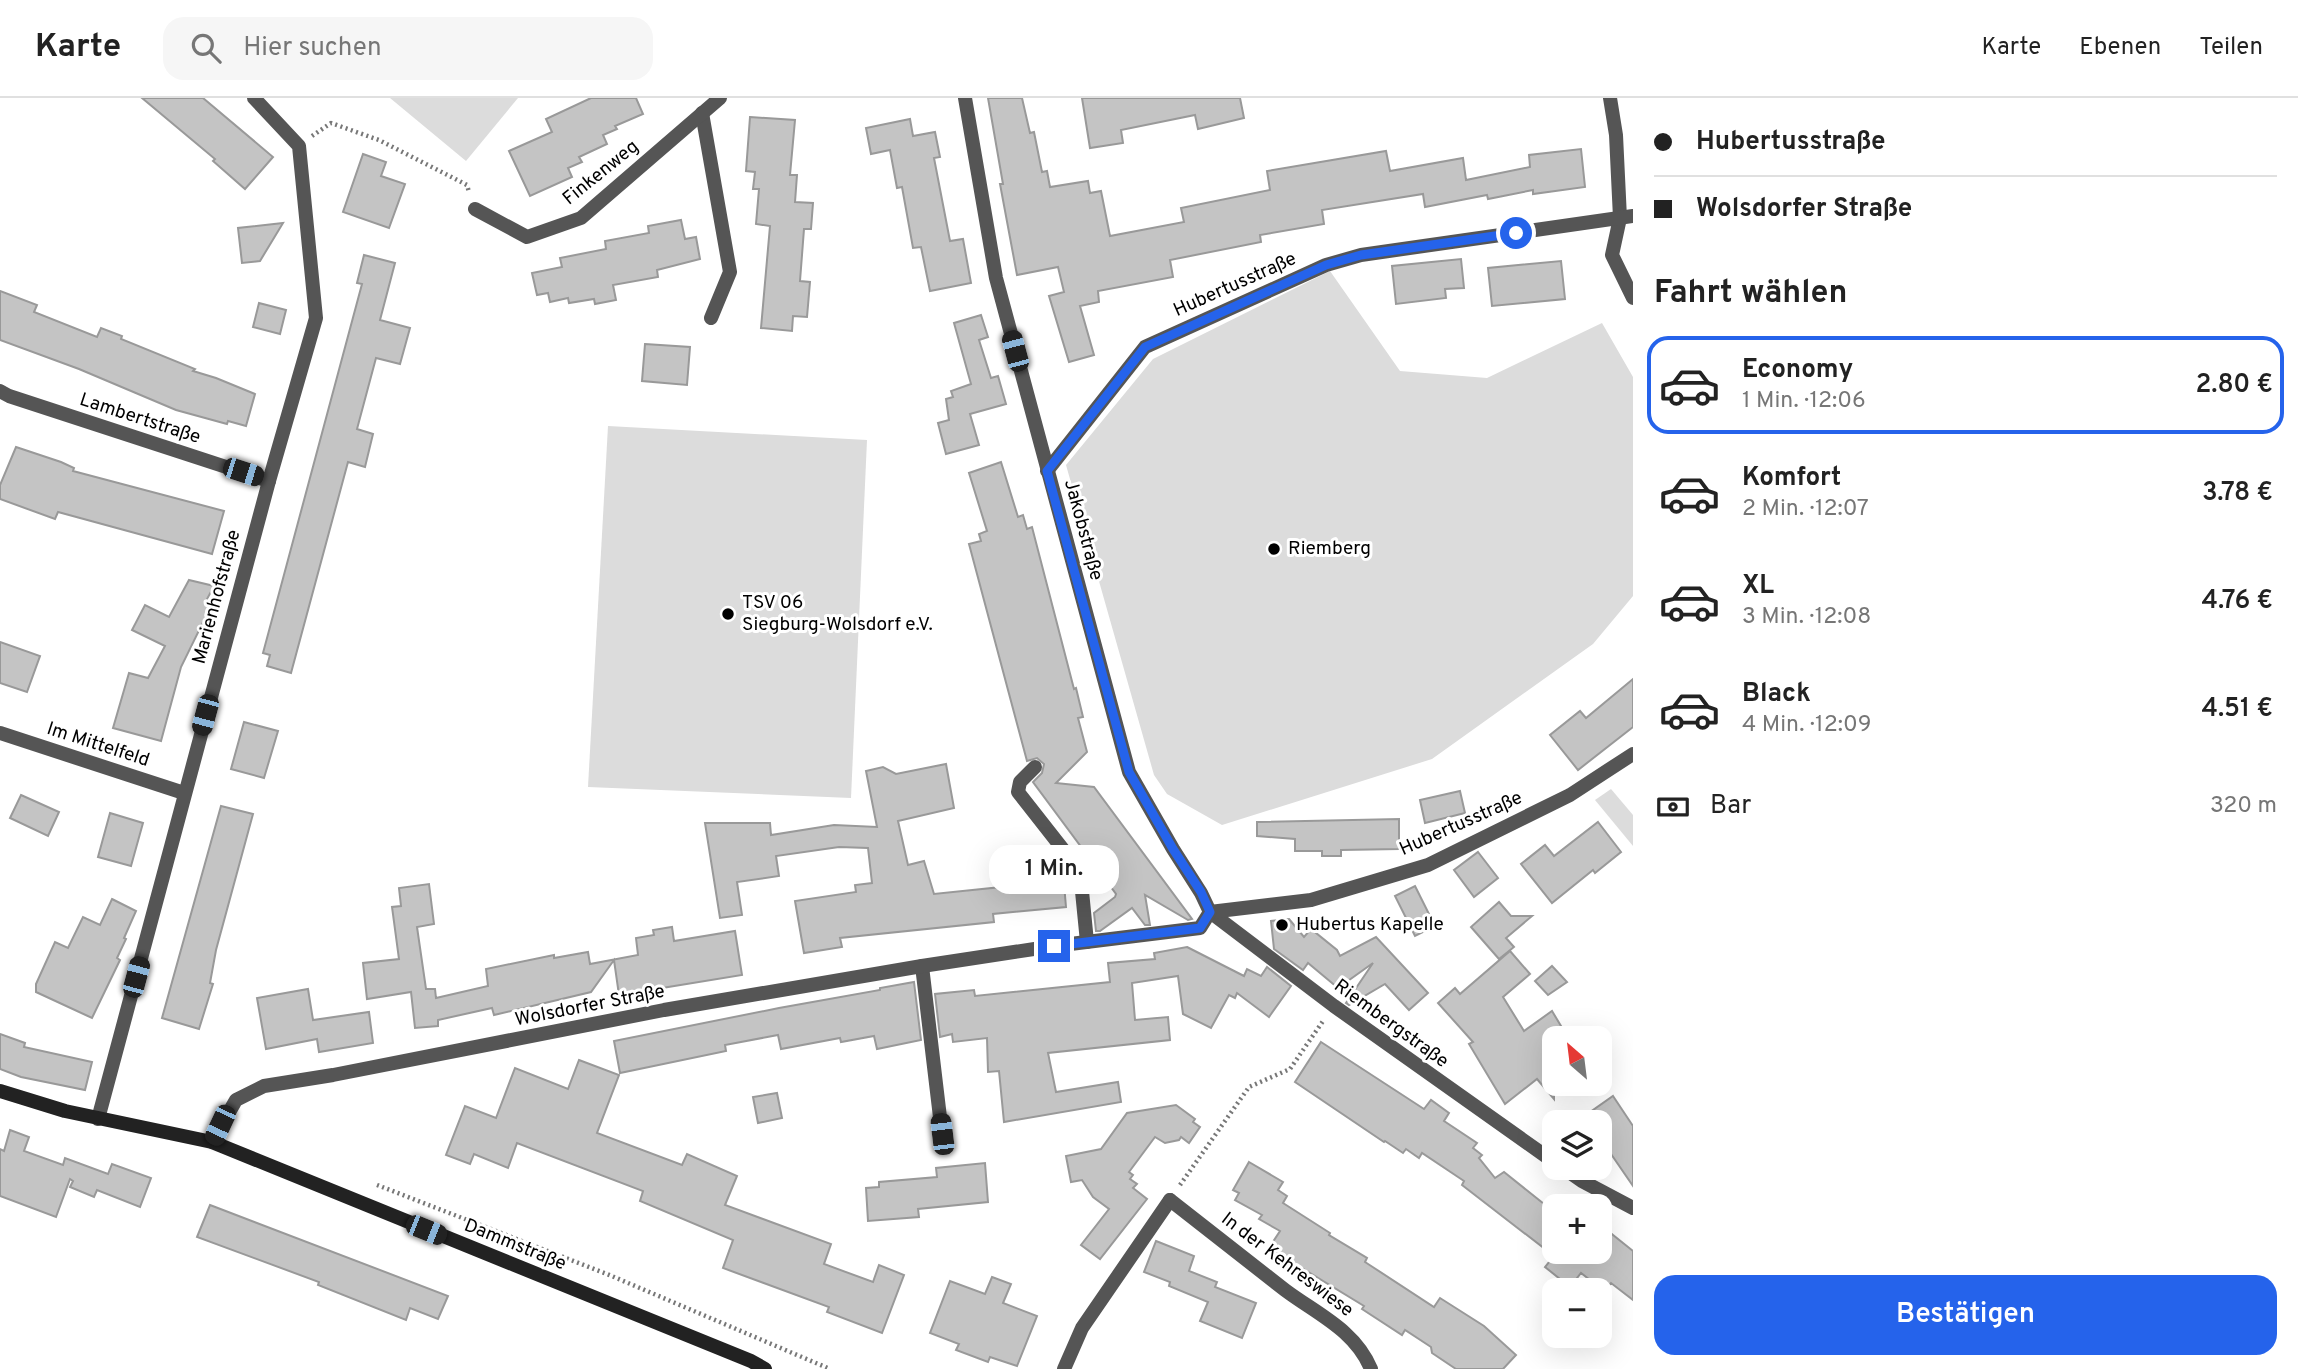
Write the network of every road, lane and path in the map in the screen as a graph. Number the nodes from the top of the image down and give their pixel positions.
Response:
1 (254, 98) edge
2 (720, 98) edge
3 (965, 98) edge
4 (1610, 98) edge
5 (702, 113) junction
6 (299, 146) junction
7 (475, 209) joint
8 (1627, 217) edge
9 (1633, 298) edge
10 (711, 318) dead end
11 (0, 391) edge
12 (1047, 471) junction
13 (269, 481) junction
14 (0, 733) edge
15 (1633, 754) edge
16 (1035, 767) dead end
17 (184, 793) junction
18 (1210, 912) junction
19 (1087, 942) junction
20 (922, 966) junction
21 (1334, 1006) junction
22 (0, 1091) edge
23 (98, 1119) junction
24 (942, 1134) dead end
25 (212, 1142) junction
26 (1542, 1153) edge
27 (1581, 1180) edge
28 (375, 1185) dead end
29 (1170, 1200) junction
30 (1633, 1208) edge
31 (765, 1369) edge
32 (830, 1369) edge
33 (1064, 1369) edge
34 (1371, 1369) edge

1 - 6 street
2 - 5 street, Finkenweg
3 - 12 street, Jakobstraße
4 - 8 street
5 - 7 street, Finkenweg
5 - 10 street
6 - 7 path
6 - 13 street, Marienhofstraße
8 - 9 street
8 - 12 street, Hubertusstraße
11 - 13 street, Lambertstraße
12 - 18 street, Jakobstraße
13 - 17 street, Marienhofstraße
14 - 17 street, Im Mittelfeld
15 - 18 street, Hubertusstraße
16 - 19 street
17 - 23 street, Marienhofstraße
18 - 19 street, Wolsdorfer Straße
18 - 21 street, Riembergstraße
19 - 20 street, Wolsdorfer Straße
20 - 24 street
20 - 25 street, Wolsdorfer Straße
21 - 26 street, Riembergstraße
21 - 29 path
22 - 23 street
23 - 25 street
25 - 31 street, Dammstraße
27 - 30 street
28 - 32 path
29 - 33 street
29 - 34 street, In der Kehreswiese

